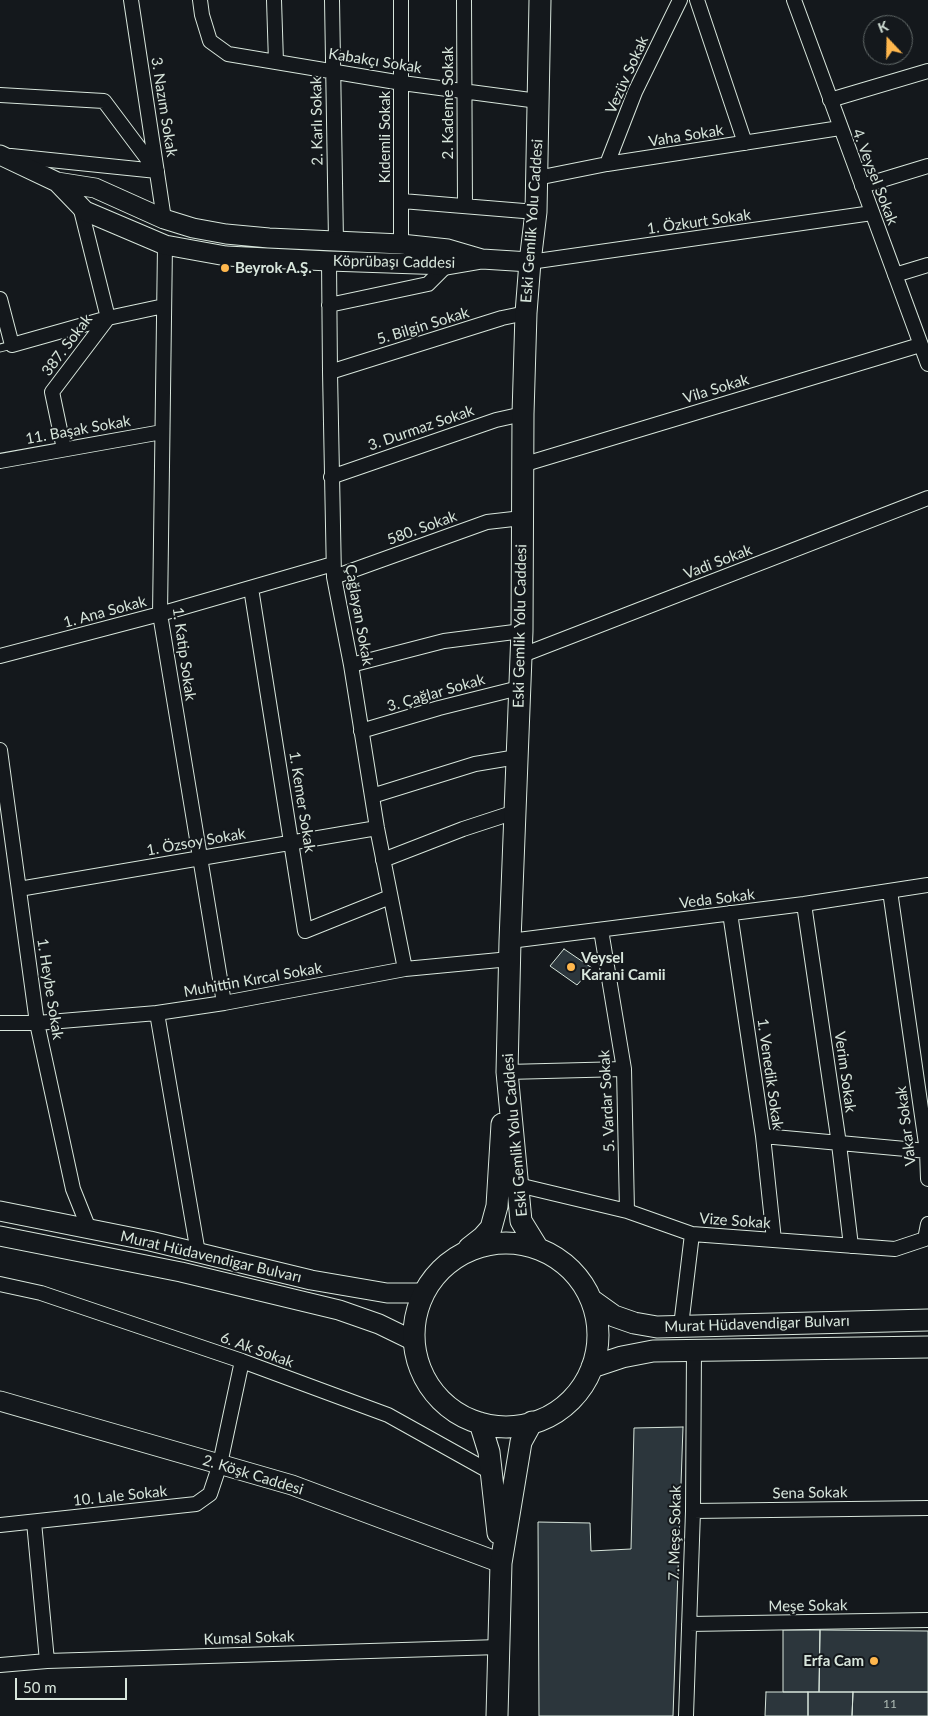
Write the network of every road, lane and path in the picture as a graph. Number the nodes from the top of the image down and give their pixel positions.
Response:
1 (131, 0) edge
2 (200, 0) edge
3 (274, 0) edge
4 (332, 0) edge
5 (401, 0) edge
6 (464, 0) edge
7 (540, 0) edge
8 (680, 0) edge
9 (697, 0) edge
10 (794, 0) edge
11 (276, 62) junction
12 (928, 71) edge
13 (333, 72) junction
14 (402, 83) junction
15 (464, 90) junction
16 (0, 95) edge
17 (830, 100) junction
18 (538, 101) junction
19 (840, 128) junction
20 (745, 143) junction
21 (0, 155) edge
22 (607, 164) junction
23 (928, 166) edge
24 (157, 171) junction
25 (537, 178) junction
26 (57, 182) junction
27 (862, 186) junction
28 (402, 201) junction
29 (80, 206) junction
30 (465, 206) junction
31 (536, 212) junction
32 (872, 213) junction
33 (164, 219) junction
34 (336, 241) junction
35 (401, 244) junction
36 (165, 245) junction
37 (448, 257) junction
38 (329, 261) junction
39 (530, 262) junction
40 (928, 265) edge
41 (895, 275) junction
42 (0, 299) edge
43 (329, 305) junction
44 (164, 306) junction
45 (526, 313) junction
46 (108, 318) junction
47 (920, 345) junction
48 (6, 347) edge
49 (928, 364) edge
50 (330, 372) junction
51 (523, 414) junction
52 (162, 432) junction
53 (64, 449) junction
54 (0, 462) edge
55 (522, 465) junction
56 (331, 477) junction
57 (928, 498) edge
58 (522, 518) junction
59 (334, 570) junction
60 (251, 588) junction
61 (160, 614) junction
62 (522, 631) junction
63 (0, 656) edge
64 (520, 656) junction
65 (351, 665) junction
66 (519, 688) junction
67 (361, 731) junction
68 (0, 750) edge
69 (517, 757) junction
70 (372, 796) junction
71 (515, 812) junction
72 (377, 828) junction
73 (292, 842) junction
74 (200, 858) junction
75 (383, 860) junction
76 (928, 885) edge
77 (20, 889) junction
78 (890, 891) junction
79 (390, 897) junction
80 (804, 904) junction
81 (730, 914) junction
82 (602, 930) junction
83 (510, 950) junction
84 (405, 969) junction
85 (224, 1003) junction
86 (157, 1014) junction
87 (0, 1023) edge
88 (37, 1023) junction
89 (624, 1069) junction
90 (507, 1072) junction
91 (763, 1136) junction
92 (839, 1144) junction
93 (928, 1151) edge
94 (928, 1179) edge
95 (518, 1185) junction
96 (0, 1211) edge
97 (627, 1211) junction
98 (928, 1224) edge
99 (89, 1229) junction
100 (692, 1234) junction
101 (0, 1236) edge
102 (774, 1240) junction
103 (850, 1246) junction
104 (537, 1247) junction
105 (198, 1253) junction
106 (459, 1255) junction
107 (0, 1284) edge
108 (423, 1293) junction
109 (593, 1301) junction
110 (928, 1320) edge
111 (681, 1326) junction
112 (414, 1341) junction
113 (928, 1348) edge
114 (694, 1350) junction
115 (242, 1362) junction
116 (592, 1367) junction
117 (0, 1401) edge
118 (532, 1422) junction
119 (480, 1423) junction
120 (220, 1464) junction
121 (492, 1473) junction
122 (928, 1508) edge
123 (693, 1511) junction
124 (34, 1522) junction
125 (0, 1525) edge
126 (501, 1563) junction
127 (928, 1620) edge
128 (689, 1624) junction
129 (499, 1647) junction
130 (47, 1661) junction
131 (0, 1665) edge
132 (497, 1716) edge
133 (686, 1716) edge

1 - 24 street, 3. Nazım Sokak
2 - 11 street, Kabakçı Sokak
3 - 11 street
4 - 13 street, 2. Karlı Sokak
5 - 14 street, Kıdemli Sokak
6 - 15 street, 2. Kademe Sokak
7 - 18 main road, Eski Gemlik Yolu Caddesi
8 - 22 street, Vezüv Sokak
9 - 20 street
10 - 17 street, 4. Veysel Sokak
11 - 13 street, Kabakçı Sokak
12 - 17 street
13 - 14 street, Kabakçı Sokak
13 - 34 street, 2. Karlı Sokak
14 - 15 street, Kabakçı Sokak
14 - 28 street, Kıdemli Sokak
15 - 18 street, Kabakçı Sokak
15 - 30 street, 2. Kademe Sokak
16 - 24 street
17 - 19 street, 4. Veysel Sokak
18 - 25 main road, Eski Gemlik Yolu Caddesi
19 - 20 street, Vaha Sokak
19 - 27 street, 4. Veysel Sokak
20 - 22 street, Vaha Sokak
21 - 24 street
21 - 26 main road, Köprübaşı Caddesi
22 - 25 street, Vaha Sokak
23 - 27 street
24 - 33 street, 3. Nazım Sokak
25 - 31 main road, Eski Gemlik Yolu Caddesi
26 - 29 main road, Köprübaşı Caddesi
26 - 33 main road, Köprübaşı Caddesi
27 - 32 street, 4. Veysel Sokak
28 - 30 street
28 - 35 street, Kıdemli Sokak
29 - 36 main road, Köprübaşı Caddesi
29 - 46 street, 387. Sokak
30 - 31 street
31 - 39 main road, Eski Gemlik Yolu Caddesi
32 - 39 street, 1. Özkurt Sokak
32 - 41 street, 4. Veysel Sokak
33 - 34 main road, Köprübaşı Caddesi
34 - 35 main road, Köprübaşı Caddesi
35 - 37 main road, Köprübaşı Caddesi
36 - 38 main road, Köprübaşı Caddesi
36 - 44 street, 1. Katip Sokak
37 - 38 main road, Köprübaşı Caddesi
37 - 39 main road, Köprübaşı Caddesi
37 - 43 street
38 - 43 street, Çağlayan Sokak
39 - 45 main road, Eski Gemlik Yolu Caddesi
40 - 41 street
41 - 47 street, 4. Veysel Sokak
42 - 48 street
43 - 50 street, Çağlayan Sokak
44 - 46 street, 387. Sokak
44 - 52 street, 1. Katip Sokak
45 - 50 street, 5. Bilgin Sokak
45 - 51 main road, Eski Gemlik Yolu Caddesi
46 - 48 street
46 - 53 street, 387. Sokak
47 - 49 street, 4. Veysel Sokak
47 - 55 street, Vila Sokak
50 - 56 street, Çağlayan Sokak
51 - 55 main road, Eski Gemlik Yolu Caddesi
51 - 56 street, 3. Durmaz Sokak
52 - 53 street, 11. Başak Sokak
52 - 61 street, 1. Katip Sokak
53 - 54 street, 11. Başak Sokak
55 - 58 main road, Eski Gemlik Yolu Caddesi
56 - 59 street, Çağlayan Sokak
57 - 64 street, Vadi Sokak
58 - 59 street, 580. Sokak
58 - 62 main road, Eski Gemlik Yolu Caddesi
59 - 60 street, 1. Ana Sokak
59 - 65 street, Çağlayan Sokak
60 - 61 street, 1. Ana Sokak
60 - 73 street, 1. Kemer Sokak
61 - 63 street, 1. Ana Sokak
61 - 74 street, 1. Katip Sokak
62 - 64 main road, Eski Gemlik Yolu Caddesi
62 - 65 street
64 - 66 main road, Eski Gemlik Yolu Caddesi
65 - 67 street, Çağlayan Sokak
66 - 67 street, 3. Çağlar Sokak
66 - 69 main road, Eski Gemlik Yolu Caddesi
67 - 70 street, Çağlayan Sokak
68 - 77 street, 1. Heybe Sokak
69 - 70 street
69 - 71 main road, Eski Gemlik Yolu Caddesi
70 - 72 street, Çağlayan Sokak
71 - 75 street
71 - 83 main road, Eski Gemlik Yolu Caddesi
72 - 73 street, 1. Özsoy Sokak
72 - 75 street, Çağlayan Sokak
73 - 74 street, 1. Özsoy Sokak
73 - 79 street, 1. Kemer Sokak
74 - 77 street, 1. Özsoy Sokak
74 - 85 street, 1. Katip Sokak
75 - 79 street, Çağlayan Sokak
76 - 78 street, Veda Sokak
77 - 88 street, 1. Heybe Sokak
78 - 80 street, Veda Sokak
78 - 93 street, Vakar Sokak
79 - 84 street, Çağlayan Sokak
80 - 81 street, Veda Sokak
80 - 92 street, Verim Sokak
81 - 82 street, Veda Sokak
81 - 91 street, 1. Venedik Sokak
82 - 83 street, Veda Sokak
82 - 89 street, 5. Vardar Sokak
83 - 84 street, Muhittin Kırcal Sokak
83 - 90 main road, Eski Gemlik Yolu Caddesi
84 - 85 street, Muhittin Kırcal Sokak
85 - 86 street, Muhittin Kırcal Sokak
86 - 88 street, Muhittin Kırcal Sokak
86 - 105 street
87 - 88 street, Muhittin Kırcal Sokak
88 - 99 street, 1. Heybe Sokak
89 - 90 street
89 - 97 street, 5. Vardar Sokak
90 - 95 main road, Eski Gemlik Yolu Caddesi
90 - 106 main road
91 - 92 street
91 - 102 street, 1. Venedik Sokak
92 - 93 street
92 - 103 street, Verim Sokak
93 - 94 street, Vakar Sokak
95 - 97 street, Vize Sokak
95 - 104 main road, Eski Gemlik Yolu Caddesi
96 - 99 main road, Murat Hüdavendigar Bulvarı
97 - 100 street, Vize Sokak
98 - 103 street, Vize Sokak
99 - 105 main road, Murat Hüdavendigar Bulvarı
100 - 102 street, Vize Sokak
100 - 111 street
101 - 112 main road, Murat Hüdavendigar Bulvarı
102 - 103 street, Vize Sokak
104 - 106 main road
104 - 109 main road
105 - 108 main road, Murat Hüdavendigar Bulvarı
106 - 108 main road
107 - 115 street, 6. Ak Sokak
108 - 112 main road
109 - 111 main road, Murat Hüdavendigar Bulvarı
109 - 116 main road
110 - 111 main road, Murat Hüdavendigar Bulvarı
112 - 119 main road
113 - 114 main road, Murat Hüdavendigar Bulvarı
114 - 116 main road, Murat Hüdavendigar Bulvarı
114 - 123 street, 7. Meşe Sokak
115 - 120 street, 10. Lale Sokak
115 - 121 street, 6. Ak Sokak
116 - 118 main road
117 - 120 main road, 2. Köşk Caddesi
118 - 119 main road
118 - 126 main road
119 - 121 main road
120 - 124 street, 10. Lale Sokak
120 - 126 main road, 2. Köşk Caddesi
121 - 126 main road
122 - 123 street, Sena Sokak
123 - 128 street, 7. Meşe Sokak
124 - 125 street, 10. Lale Sokak
124 - 130 street
126 - 129 main road
127 - 128 street, Meşe Sokak
128 - 133 street, 7. Meşe Sokak
129 - 130 street, Kumsal Sokak
129 - 132 main road
130 - 131 street, Kumsal Sokak

